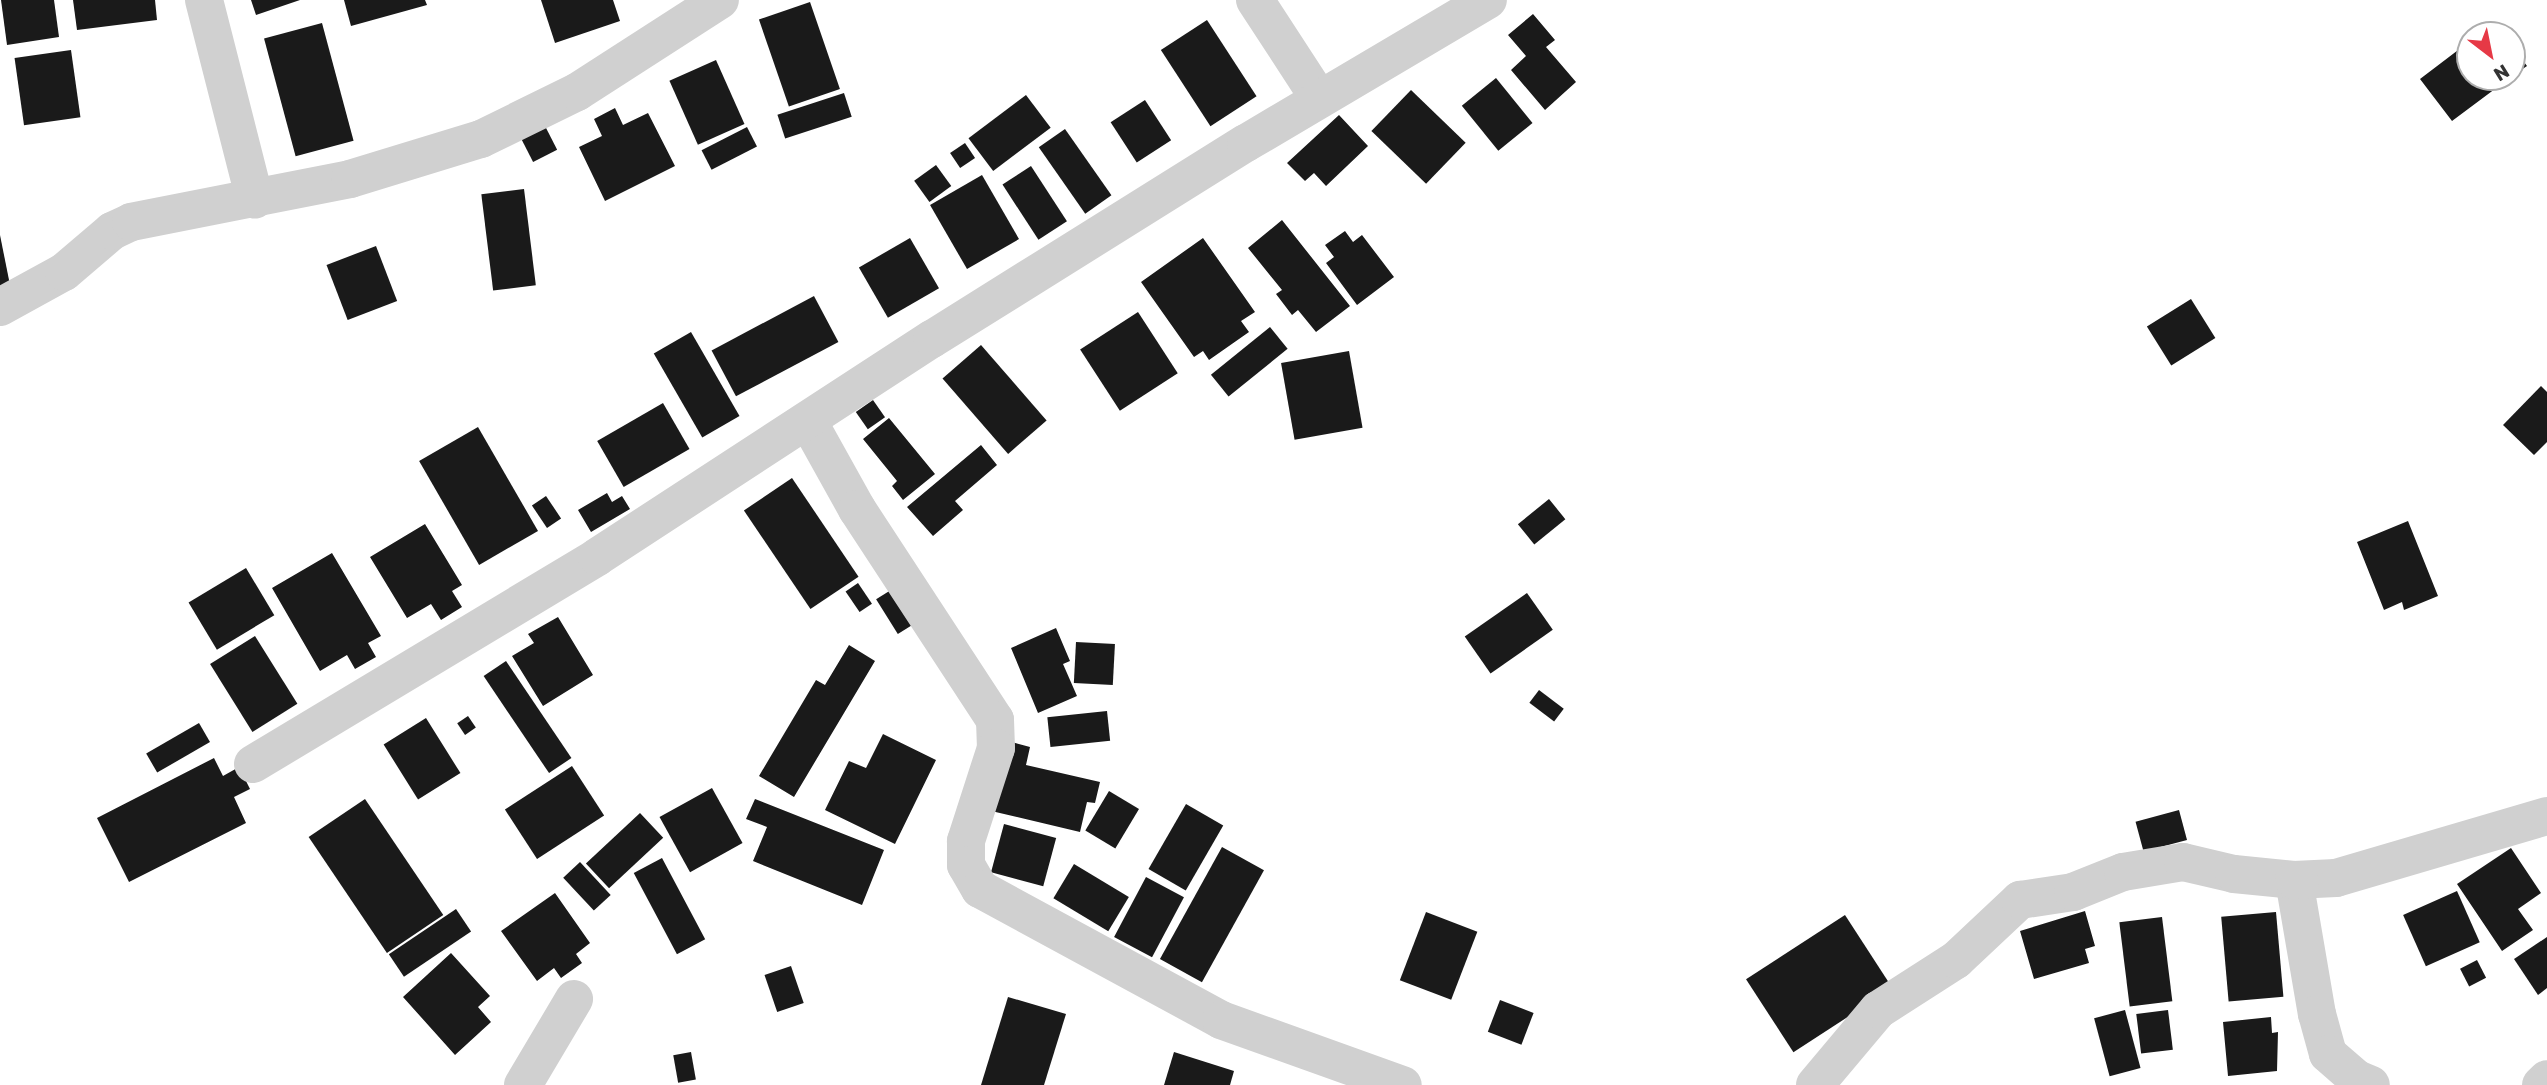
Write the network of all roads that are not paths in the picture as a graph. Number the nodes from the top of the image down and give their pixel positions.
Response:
1 (204, 0) edge
2 (720, 0) edge
3 (1255, 0) edge
4 (1488, 0) edge
5 (1319, 98) junction
6 (255, 200) junction
7 (0, 307) edge
8 (808, 421) junction
9 (253, 764) dead end
10 (2547, 816) edge
11 (2294, 880) junction
12 (575, 999) dead end
13 (2547, 1079) edge
14 (523, 1085) edge
15 (1404, 1085) edge
16 (1815, 1085) edge
17 (2371, 1085) edge
18 (2540, 1085) edge

1 - 6 street
2 - 6 street
3 - 5 street
4 - 5 street
5 - 8 street
6 - 7 street
8 - 9 street
8 - 15 street
10 - 11 street
11 - 16 street
11 - 17 street
12 - 14 street
13 - 18 street

